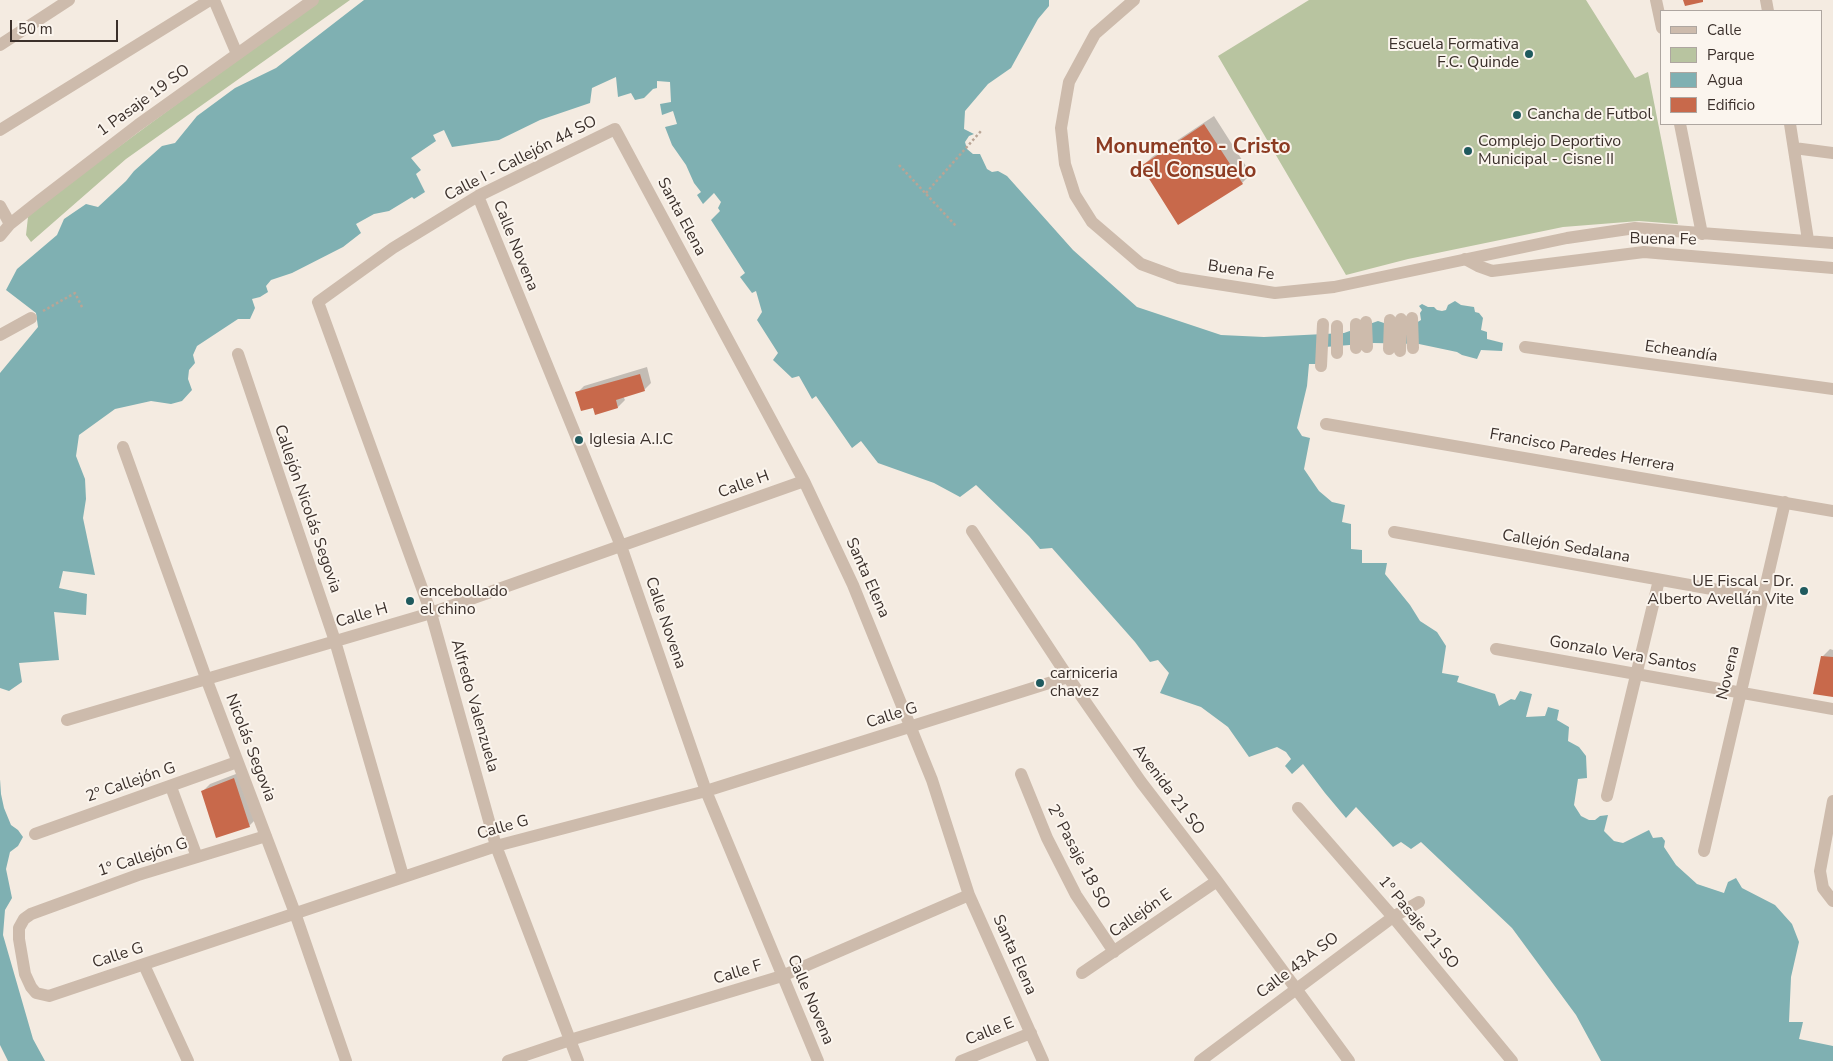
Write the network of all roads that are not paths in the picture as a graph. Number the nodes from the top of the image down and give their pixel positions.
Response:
1 (69, 0) edge
2 (212, 0) edge
3 (313, 0) edge
4 (1134, 0) edge
5 (1656, 0) edge
6 (1660, 19) edge
7 (0, 45) edge
8 (237, 54) junction
9 (1680, 125) edge
10 (1790, 125) edge
11 (616, 129) joint
12 (0, 130) edge
13 (1794, 148) junction
14 (1833, 153) edge
15 (478, 196) junction
16 (0, 206) edge
17 (10, 224) junction
18 (1702, 234) junction
19 (0, 236) edge
20 (1808, 240) junction
21 (1833, 243) edge
22 (1465, 259) junction
23 (1833, 268) edge
24 (318, 302) joint
25 (30, 318) road end
26 (1361, 323) dead end
27 (1323, 324) dead end
28 (1337, 326) dead end
29 (0, 335) edge
30 (1525, 347) dead end
31 (1362, 348) dead end
32 (1414, 348) dead end
33 (1394, 350) dead end
34 (1337, 353) dead end
35 (238, 354) dead end
36 (1321, 366) dead end
37 (1833, 389) edge
38 (1326, 424) dead end
39 (123, 447) dead end
40 (804, 481) junction
41 (1785, 502) junction
42 (1833, 511) edge
43 (972, 531) dead end
44 (1394, 532) dead end
45 (621, 546) junction
46 (1659, 580) junction
47 (1762, 598) junction
48 (431, 614) junction
49 (335, 641) junction
50 (1496, 649) dead end
51 (1636, 674) junction
52 (206, 678) junction
53 (1068, 678) junction
54 (1741, 693) junction
55 (1833, 709) edge
56 (67, 720) dead end
57 (912, 726) junction
58 (237, 762) junction
59 (1021, 774) dead end
60 (172, 787) junction
61 (706, 792) junction
62 (1607, 796) dead end
63 (1833, 801) edge
64 (1298, 808) dead end
65 (35, 834) dead end
66 (266, 836) junction
67 (496, 846) junction
68 (1704, 851) dead end
69 (197, 857) junction
70 (402, 876) junction
71 (1217, 881) junction
72 (969, 895) junction
73 (1833, 901) edge
74 (1419, 902) dead end
75 (295, 913) junction
76 (31, 914) joint
77 (1393, 917) junction
78 (1114, 952) junction
79 (144, 964) junction
80 (1082, 974) dead end
81 (782, 976) junction
82 (1296, 988) junction
83 (1030, 1033) junction
84 (570, 1040) junction
85 (188, 1061) edge
86 (346, 1061) edge
87 (508, 1061) edge
88 (578, 1061) edge
89 (818, 1061) edge
90 (961, 1061) edge
91 (1043, 1061) edge
92 (1200, 1061) edge
93 (1349, 1061) edge
94 (1512, 1061) edge

1 - 7 street
2 - 8 street
2 - 12 street
3 - 8 street, 1 Pasaje 19 SO
4 - 22 street, Buena Fe
5 - 6 street
8 - 17 street, 1 Pasaje 19 SO
9 - 18 street
10 - 13 street
11 - 15 street, Calle I - Callejón 44 SO
11 - 40 street, Santa Elena
13 - 14 street
13 - 20 street
15 - 24 street, Calle I - Callejón 44 SO
15 - 45 street, Calle Novena
16 - 17 street
17 - 19 street, 1 Pasaje 19 SO
18 - 20 street, Buena Fe
18 - 22 street, Buena Fe
20 - 21 street, Buena Fe
22 - 23 street, Buena Fe
24 - 48 street, Alfredo Valenzuela
25 - 29 street
26 - 31 street
27 - 36 street
28 - 34 street
30 - 37 street, Echeandía
32 - 33 street
35 - 49 street, Callejón Nicolás Segovia
38 - 41 street, Francisco Paredes Herrera
39 - 52 street, Nicolás Segovia
40 - 45 street, Calle H
40 - 57 street, Santa Elena
41 - 42 street, Francisco Paredes Herrera
41 - 47 street, Novena
43 - 53 street, Avenida 21 SO
44 - 46 street, Callejón Sedalana
45 - 48 street, Calle H
45 - 61 street, Calle Novena
46 - 47 street, Callejón Sedalana
46 - 51 street
47 - 54 street, Novena
48 - 49 street, Calle H
48 - 67 street, Alfredo Valenzuela
49 - 52 street, Calle H
49 - 70 street, Callejón Nicolás Segovia
50 - 51 street, Gonzalo Vera Santos
51 - 54 street, Gonzalo Vera Santos
51 - 62 street
52 - 56 street, Calle H
52 - 58 street, Nicolás Segovia
53 - 57 street, Calle G
53 - 71 street, Avenida 21 SO
54 - 55 street, Gonzalo Vera Santos
54 - 68 street, Novena
57 - 61 street, Calle G
57 - 72 street, Santa Elena
58 - 60 street, 2º Callejón G
58 - 66 street, Nicolás Segovia
59 - 78 street, 2° Pasaje 18 SO
60 - 65 street, 2º Callejón G
60 - 69 street
61 - 67 street, Calle G
61 - 81 street, Calle Novena
63 - 73 street
64 - 77 street, 1º Pasaje 21 SO
66 - 69 street, 1º Callejón G
66 - 75 street, Nicolás Segovia
67 - 70 street, Calle G
67 - 84 street, Alfredo Valenzuela
69 - 76 street, 1º Callejón G
70 - 75 street, Calle G
71 - 78 street, Callejón E
71 - 82 street, Avenida 21 SO
72 - 81 street, Calle F
72 - 83 street, Santa Elena
74 - 77 street, Calle 43A SO
75 - 79 street, Calle G
75 - 86 street, Nicolás Segovia
76 - 79 street, Calle G
77 - 82 street, Calle 43A SO
77 - 94 street, 1º Pasaje 21 SO
78 - 80 street, Callejón E
79 - 85 street
81 - 84 street, Calle F
81 - 89 street, Calle Novena
82 - 92 street, Calle 43A SO
82 - 93 street, Avenida 21 SO
83 - 90 street, Calle E
83 - 91 street, Santa Elena
84 - 87 street, Calle F
84 - 88 street, Alfredo Valenzuela

